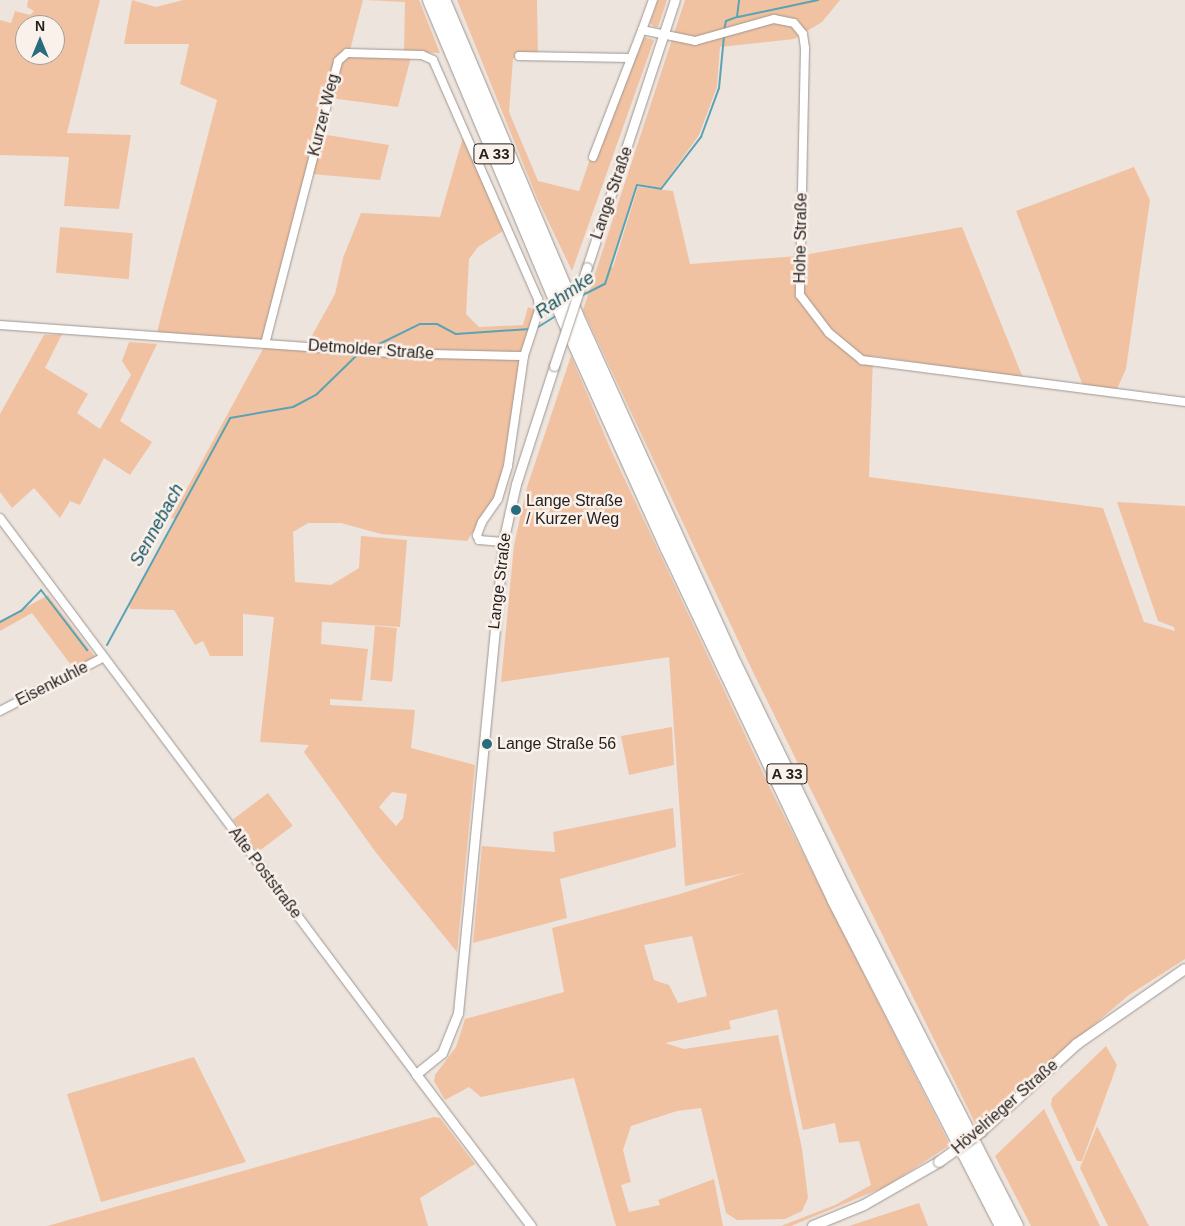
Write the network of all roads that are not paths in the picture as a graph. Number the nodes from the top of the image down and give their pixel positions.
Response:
1 (430, 0) edge
2 (443, 0) edge
3 (653, 0) edge
4 (675, 0) edge
5 (642, 30) junction
6 (664, 36) junction
7 (519, 56) dead end
8 (630, 58) junction
9 (593, 157) dead end
10 (567, 310) junction
11 (0, 326) edge
12 (265, 344) junction
13 (524, 356) junction
14 (1185, 402) edge
15 (0, 518) edge
16 (503, 542) junction
17 (104, 657) junction
18 (0, 711) edge
19 (1185, 969) edge
20 (416, 1074) junction
21 (531, 1226) edge
22 (813, 1226) edge
23 (1002, 1226) edge
24 (1016, 1226) edge

1 - 10 highway, A 33
2 - 10 highway, A 33
3 - 5 street, Lange Straße
4 - 6 street, Lange Straße
5 - 6 street
5 - 8 street, Lange Straße
6 - 14 street, Hohe Straße
6 - 16 street, Lange Straße, bridge
7 - 8 street
8 - 9 street, Lange Straße
10 - 23 highway, A 33
10 - 24 highway, A 33
11 - 12 street, Detmolder Straße
12 - 13 street, Detmolder Straße
12 - 13 street, Kurzer Weg
13 - 16 street
15 - 17 street, Alte Poststraße
16 - 20 street, Lange Straße
17 - 18 street, Eisenkuhle
17 - 20 street, Alte Poststraße
19 - 22 main road, Hövelrieger Straße, bridge
20 - 21 street, Alte Poststraße

